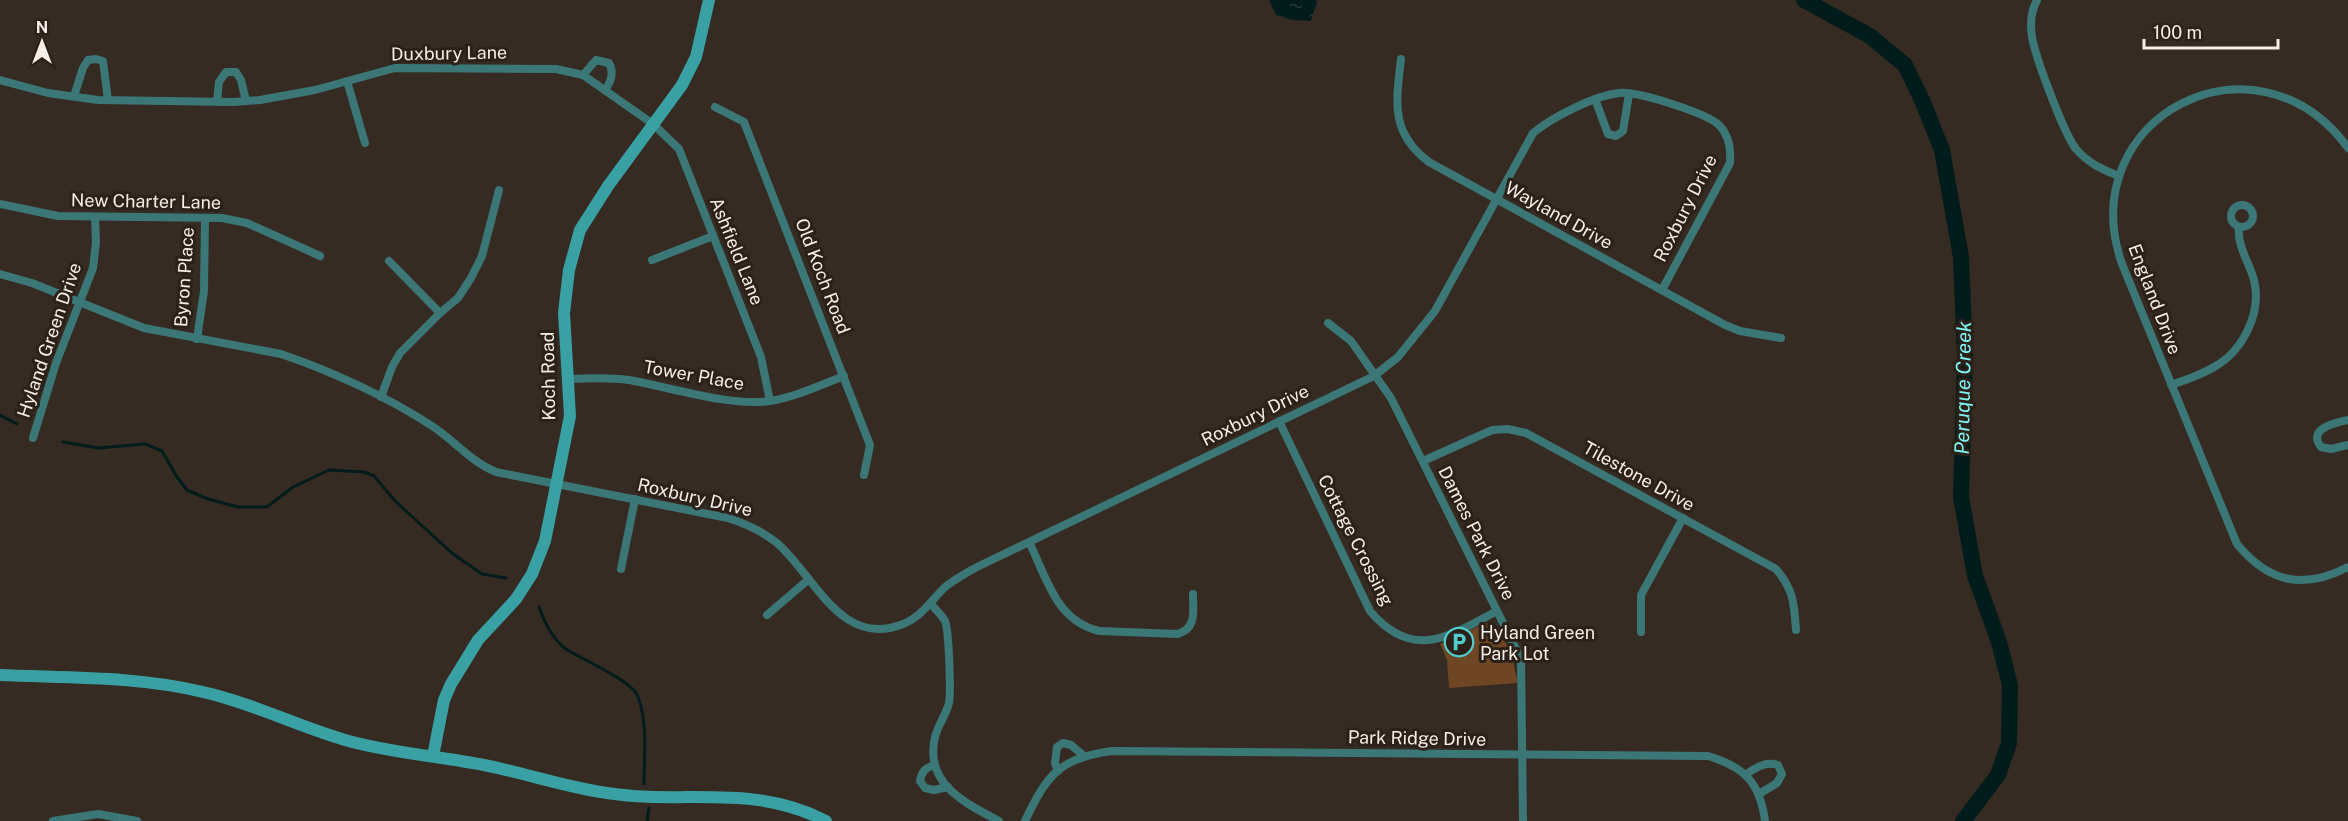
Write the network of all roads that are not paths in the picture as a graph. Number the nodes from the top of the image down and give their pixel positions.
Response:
1 (709, 0) edge
2 (2037, 0) edge
3 (1401, 59) dead end
4 (583, 75) junction
5 (0, 80) edge
6 (347, 81) junction
7 (605, 90) junction
8 (1629, 94) junction
9 (74, 96) junction
10 (1595, 99) junction
11 (108, 100) junction
12 (246, 101) junction
13 (217, 102) junction
14 (715, 107) dead end
15 (653, 124) junction
16 (365, 143) dead end
17 (2348, 148) edge
18 (2119, 176) junction
19 (499, 190) dead end
20 (1496, 200) junction
21 (0, 204) edge
22 (95, 216) junction
23 (205, 218) junction
24 (2239, 227) dead end
25 (713, 236) junction
26 (320, 256) dead end
27 (652, 260) dead end
28 (389, 261) dead end
29 (0, 274) edge
30 (1662, 290) junction
31 (81, 303) junction
32 (440, 313) junction
33 (1328, 323) dead end
34 (1781, 338) dead end
35 (197, 339) junction
36 (844, 376) junction
37 (1374, 376) junction
38 (569, 379) junction
39 (2171, 385) junction
40 (381, 397) junction
41 (770, 401) junction
42 (2348, 420) edge
43 (1279, 422) junction
44 (33, 438) dead end
45 (2348, 445) edge
46 (1423, 461) junction
47 (864, 475) dead end
48 (556, 484) junction
49 (635, 499) junction
50 (1683, 518) junction
51 (1029, 542) junction
52 (2348, 567) edge
53 (621, 569) dead end
54 (809, 579) junction
55 (1193, 594) dead end
56 (930, 603) junction
57 (1497, 611) junction
58 (768, 615) dead end
59 (1796, 630) dead end
60 (1641, 632) dead end
61 (0, 675) edge
62 (1523, 755) junction
63 (434, 756) junction
64 (1084, 756) junction
65 (935, 765) junction
66 (1058, 771) junction
67 (1745, 775) junction
68 (948, 788) junction
69 (1759, 794) junction
70 (53, 821) edge
71 (137, 821) edge
72 (826, 821) edge
73 (999, 821) edge
74 (1025, 821) edge
75 (1523, 821) edge
76 (1765, 821) edge

1 - 15 main road, Koch Road
2 - 18 street
3 - 20 street, Wayland Drive
4 - 6 street, Duxbury Lane
4 - 7 street, Duxbury Lane
4 - 7 street
5 - 9 street, Duxbury Lane
6 - 12 street, Duxbury Lane
6 - 16 street
7 - 15 street, Duxbury Lane
8 - 10 street, Roxbury Drive
8 - 10 street
8 - 30 street, Roxbury Drive
9 - 11 street, Duxbury Lane
9 - 11 street
10 - 20 street, Roxbury Drive
11 - 13 street, Duxbury Lane
12 - 13 street, Duxbury Lane
12 - 13 street
14 - 36 street, Old Koch Road
15 - 25 street, Ashfield Lane
15 - 38 main road, Koch Road
17 - 18 street, England Drive
18 - 39 street, England Drive
19 - 32 street
20 - 30 street, Wayland Drive
20 - 37 street, Roxbury Drive
21 - 22 street, New Charter Lane
22 - 23 street, New Charter Lane
22 - 31 street, Hyland Green Drive
23 - 26 street, New Charter Lane
23 - 35 street, Byron Place
24 - 39 street
25 - 27 street
25 - 41 street, Ashfield Lane
28 - 32 street
29 - 31 street, Roxbury Drive
30 - 34 street, Wayland Drive
31 - 35 street, Roxbury Drive
31 - 44 street, Hyland Green Drive
32 - 40 street
33 - 37 street, Dames Park Drive
35 - 40 street, Roxbury Drive
36 - 41 street, Tower Place
36 - 47 street, Old Koch Road
37 - 43 street, Roxbury Drive
37 - 46 street, Dames Park Drive
38 - 41 street, Tower Place
38 - 48 main road, Koch Road
39 - 52 street, England Drive
40 - 48 street, Roxbury Drive
42 - 45 street
43 - 51 street, Roxbury Drive
43 - 57 street, Cottage Crossing
46 - 50 street, Tilestone Drive
46 - 57 street, Dames Park Drive
48 - 49 street, Roxbury Drive
48 - 63 main road, Koch Road
49 - 53 street
49 - 54 street, Roxbury Drive
50 - 59 street, Tilestone Drive
50 - 60 street
51 - 55 street
51 - 56 street, Roxbury Drive
54 - 56 street, Roxbury Drive
54 - 58 street
56 - 65 street
57 - 62 street, Dames Park Drive
61 - 63 main road
62 - 64 street, Park Ridge Drive
62 - 67 street, Park Ridge Drive
62 - 75 street, Dames Park Drive
63 - 72 main road
64 - 66 street, Park Ridge Drive
64 - 66 street
65 - 68 street
65 - 68 street
66 - 74 street, Park Ridge Drive
67 - 69 street, Park Ridge Drive
67 - 69 street
68 - 73 street
69 - 76 street, Park Ridge Drive
70 - 71 street

